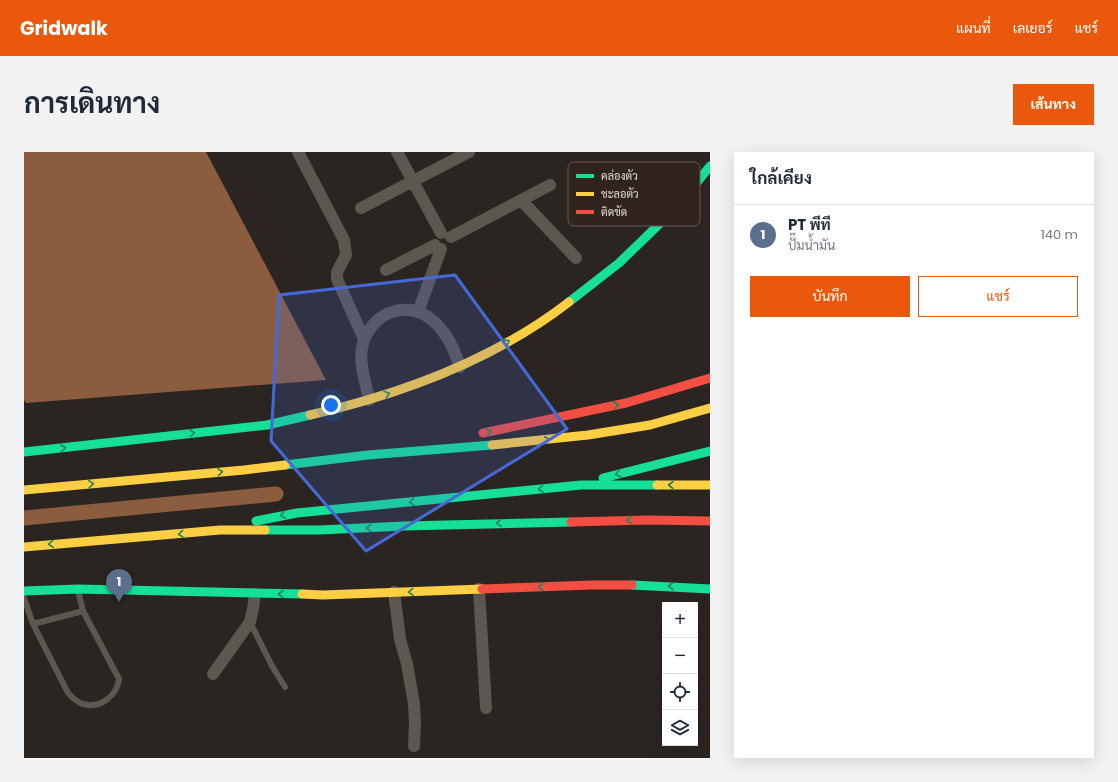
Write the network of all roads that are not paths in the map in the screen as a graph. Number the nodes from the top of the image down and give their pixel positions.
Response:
1 (298, 152) edge
2 (397, 152) edge
3 (469, 152) edge
4 (710, 166) edge
5 (700, 178) edge
6 (413, 181) junction
7 (550, 185) dead end
8 (521, 200) junction
9 (361, 208) dead end
10 (658, 226) edge
11 (446, 235) junction
12 (438, 247) junction
13 (576, 258) dead end
14 (386, 270) dead end
15 (418, 312) junction
16 (364, 339) junction
17 (460, 367) junction
18 (710, 378) edge
19 (368, 400) junction
20 (710, 408) edge
21 (476, 434) dead end
22 (453, 439) dead end
23 (710, 451) edge
24 (24, 452) edge
25 (368, 455) junction
26 (581, 485) junction
27 (710, 485) edge
28 (24, 490) edge
29 (710, 521) edge
30 (220, 530) junction
31 (24, 547) edge
32 (78, 589) junction
33 (710, 589) edge
34 (479, 590) junction
35 (24, 591) edge
36 (394, 592) junction
37 (255, 594) junction
38 (24, 598) edge
39 (83, 611) junction
40 (250, 622) junction
41 (33, 624) junction
42 (212, 674) dead end
43 (285, 687) dead end
44 (486, 708) dead end
45 (414, 746) dead end

1 - 16 street
2 - 6 street
3 - 6 street
5 -> 4 main road
6 - 9 street
6 - 11 street
7 - 8 street
8 - 11 street
8 - 13 street
17 -> 10 main road
11 - 12 street
12 - 14 street
12 - 15 street
15 - 16 street
15 - 17 street
16 - 19 street
19 -> 17 main road
21 -> 18 main road
24 -> 19 main road
25 -> 20 main road
22 - 25 main road
23 -> 26 main road
28 -> 25 main road
27 -> 26 main road
26 -> 30 main road
29 -> 30 main road
30 -> 31 main road
32 - 35 main road
32 - 37 main road
32 - 39 lane
33 -> 34 main road
34 -> 36 main road
34 - 44 street
36 -> 37 main road
36 - 45 street
37 - 40 street
38 - 41 lane
39 - 41 lane
39 - 41 lane
40 - 42 street
40 - 43 lane

